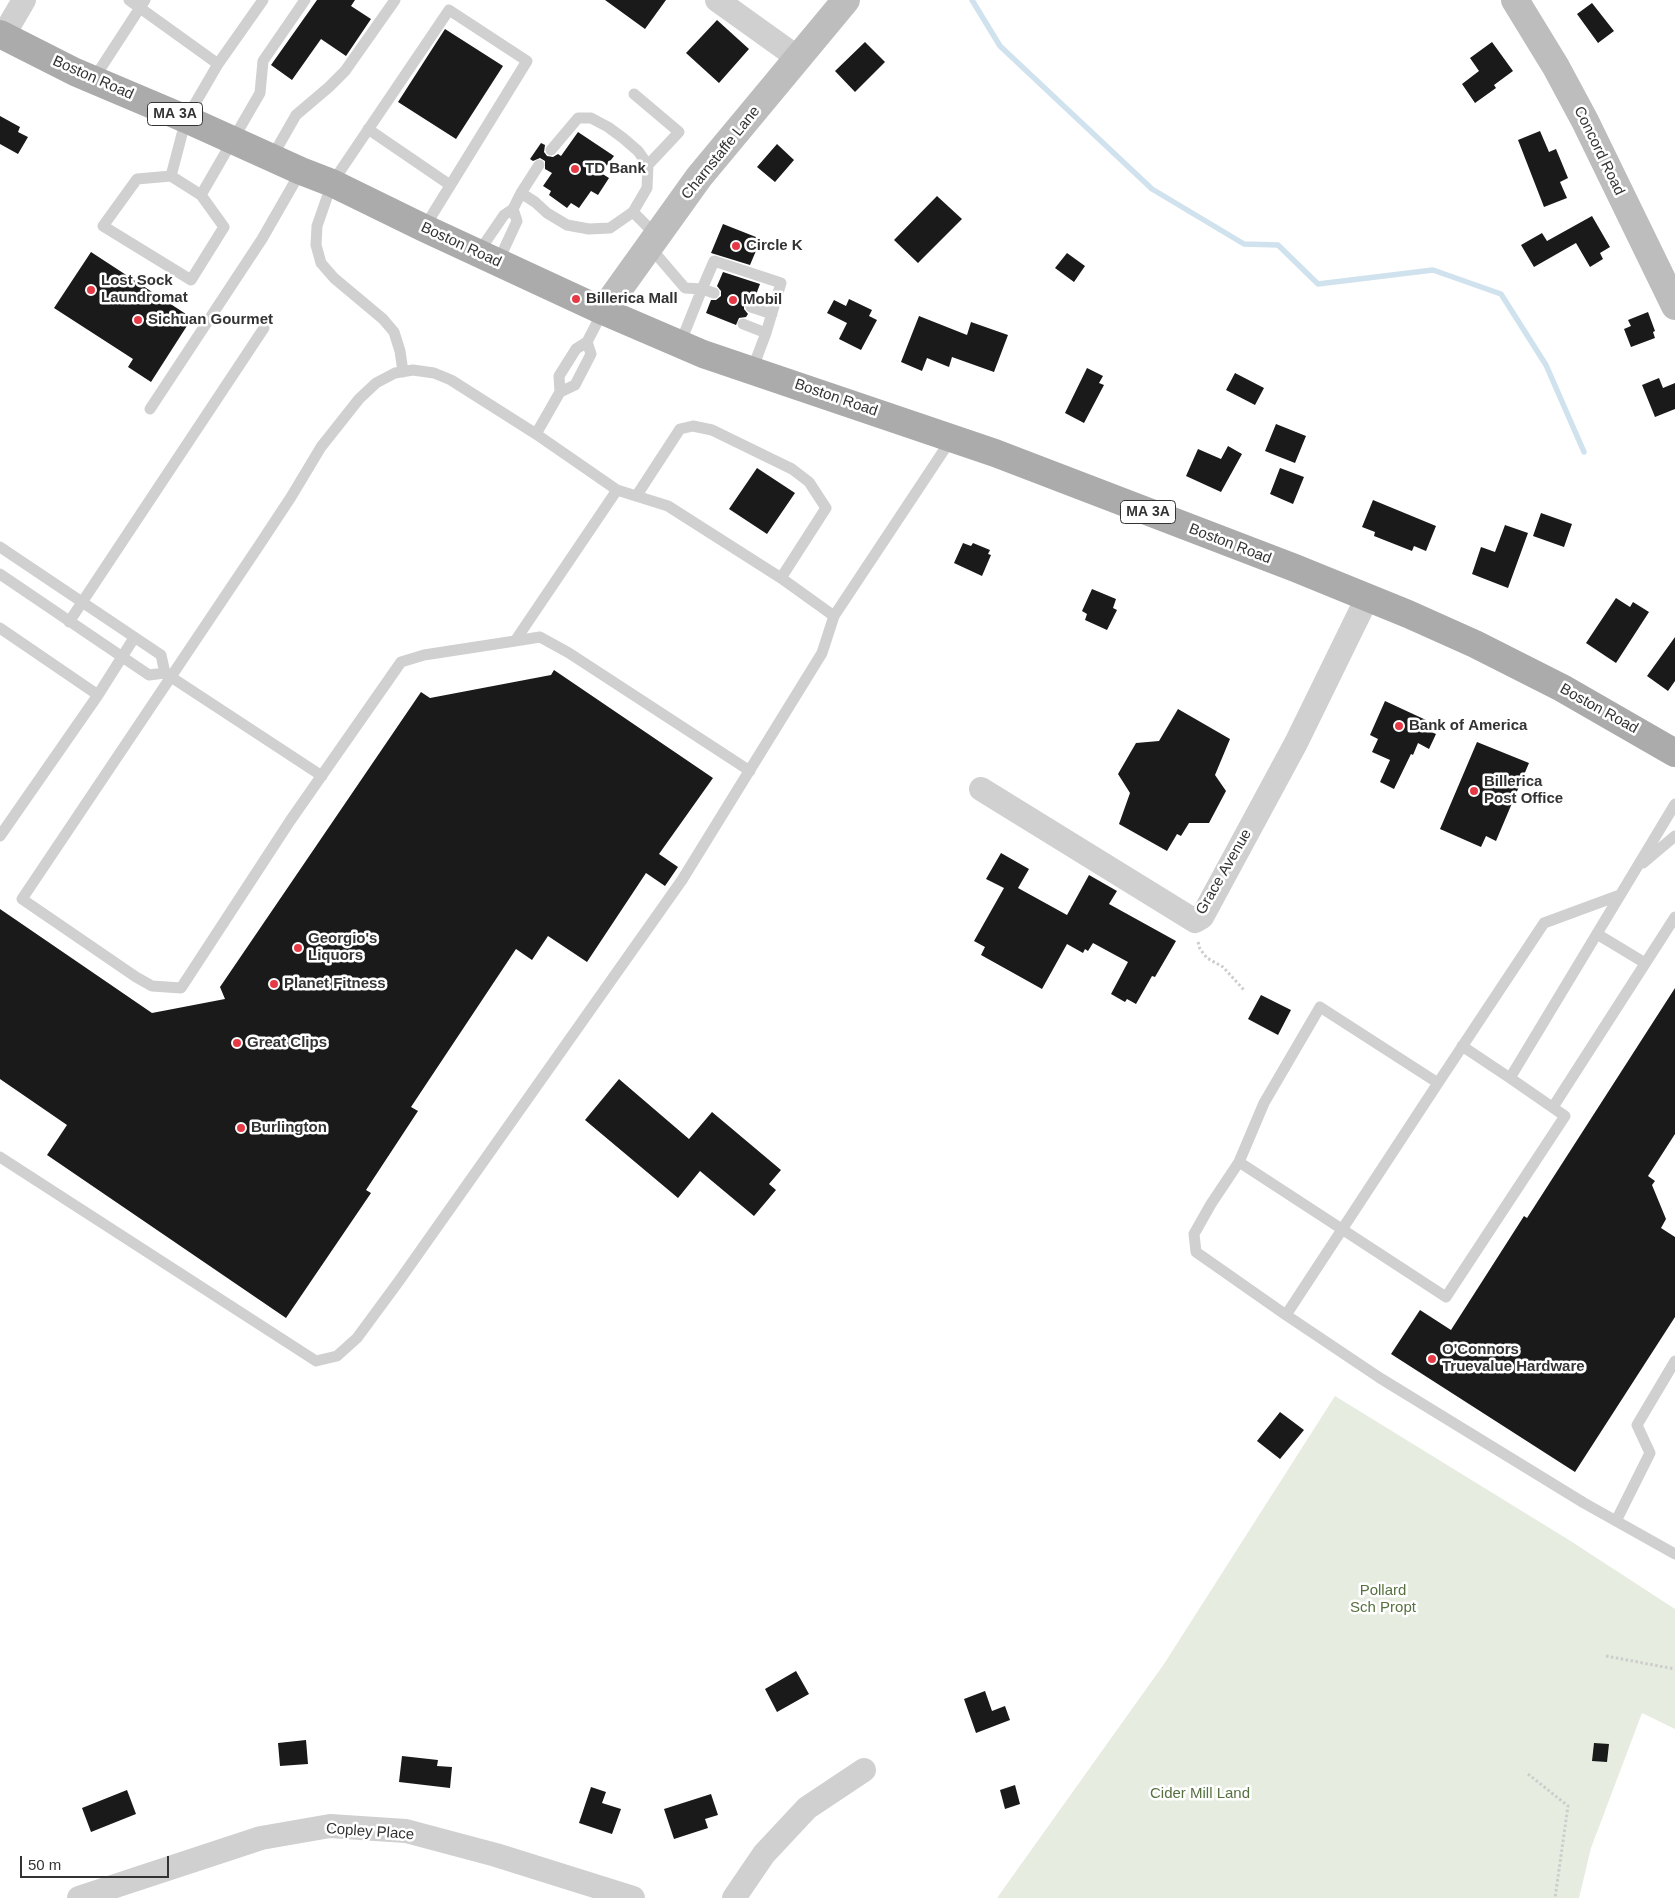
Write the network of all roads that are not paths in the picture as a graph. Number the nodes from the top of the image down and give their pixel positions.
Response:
1 (24, 0) edge
2 (129, 0) edge
3 (263, 0) edge
4 (305, 0) edge
5 (395, 0) edge
6 (717, 0) edge
7 (846, 0) edge
8 (1518, 1) edge
9 (143, 4) edge
10 (1, 35) edge
11 (798, 58) junction
12 (218, 64) junction
13 (93, 80) junction
14 (634, 94) dead end
15 (186, 119) junction
16 (368, 128) junction
17 (233, 142) junction
18 (552, 150) dead end
19 (272, 157) junction
20 (539, 165) dead end
21 (648, 165) junction
22 (301, 171) junction
23 (171, 176) junction
24 (332, 182) junction
25 (450, 185) junction
26 (521, 193) junction
27 (201, 195) junction
28 (513, 209) junction
29 (633, 212) junction
30 (424, 228) junction
31 (653, 241) junction
32 (488, 258) junction
33 (702, 289) junction
34 (714, 293) dead end
35 (696, 305) junction
36 (1675, 306) edge
37 (751, 307) dead end
38 (708, 309) dead end
39 (603, 311) junction
40 (772, 314) junction
41 (743, 324) dead end
42 (264, 328) dead end
43 (766, 333) junction
44 (588, 342) junction
45 (680, 344) junction
46 (752, 370) junction
47 (403, 372) junction
48 (560, 392) junction
49 (150, 409) dead end
50 (536, 434) junction
51 (952, 438) junction
52 (617, 490) junction
53 (637, 495) junction
54 (0, 547) edge
55 (0, 574) edge
56 (781, 578) junction
57 (1367, 598) junction
58 (81, 602) junction
59 (834, 616) junction
60 (69, 622) junction
61 (0, 628) edge
62 (134, 638) junction
63 (515, 641) junction
64 (122, 657) junction
65 (168, 675) junction
66 (98, 695) junction
67 (1675, 753) edge
68 (750, 771) junction
69 (322, 776) junction
70 (981, 789) dead end
71 (1675, 804) edge
72 (0, 836) edge
73 (1675, 836) edge
74 (1636, 868) junction
75 (1620, 895) junction
76 (1675, 917) edge
77 (1597, 934) junction
78 (1645, 963) junction
79 (1462, 1046) junction
80 (1510, 1078) junction
81 (1438, 1083) junction
82 (1553, 1107) junction
83 (0, 1157) edge
84 (1239, 1162) junction
85 (1342, 1229) junction
86 (1286, 1315) junction
87 (1675, 1361) edge
88 (1616, 1521) junction
89 (1675, 1554) edge
90 (864, 1770) dead end
91 (79, 1898) edge
92 (633, 1898) edge
93 (734, 1898) edge

1 - 10 street
2 - 9 lane
3 - 12 lane
4 - 17 lane
5 - 19 lane
6 - 11 street
7 - 11 main road, Charnstaffe Lane
8 - 36 main road, Concord Road
9 - 12 lane
9 - 13 lane
10 - 13 main road, Boston Road / MA 3A
11 - 31 main road, Charnstaffe Lane
12 - 15 lane
13 - 15 main road, Boston Road / MA 3A
14 - 21 lane
15 - 17 main road, Boston Road / MA 3A
15 - 23 lane
16 - 24 lane
16 - 25 lane
16 - 25 lane
17 - 19 main road, Boston Road / MA 3A
17 - 27 lane
18 - 21 lane
19 - 22 main road, Boston Road / MA 3A
20 - 26 lane
21 - 29 lane
22 - 24 main road, Boston Road / MA 3A
22 - 49 lane
23 - 27 lane
23 - 27 lane
24 - 30 main road, Boston Road / MA 3A
24 - 47 lane
25 - 30 lane
26 - 28 lane
26 - 29 lane
28 - 32 lane
28 - 32 lane
29 - 31 lane
30 - 32 main road, Boston Road / MA 3A
31 - 33 lane
31 - 39 main road, Charnstaffe Lane
32 - 39 main road, Boston Road / MA 3A
33 - 34 lane
33 - 35 lane
33 - 40 lane
35 - 38 lane
35 - 45 lane
37 - 40 lane
39 - 44 lane
39 - 45 main road, Boston Road / MA 3A
40 - 43 lane
41 - 43 lane
42 - 58 lane
43 - 46 lane
44 - 48 lane
44 - 48 lane
45 - 46 main road, Boston Road / MA 3A
46 - 51 main road, Boston Road / MA 3A
47 - 50 lane
47 - 65 lane
48 - 50 lane
50 - 52 lane
51 - 57 main road, Boston Road / MA 3A
51 - 59 lane
52 - 53 lane
52 - 63 lane
53 - 56 lane
53 - 56 lane
54 - 58 lane
55 - 60 lane
56 - 59 lane
57 - 67 main road, Boston Road / MA 3A
57 - 70 street, Grace Avenue
58 - 60 lane
58 - 62 lane
59 - 68 lane
60 - 64 lane
61 - 66 lane
62 - 64 lane
62 - 65 lane
63 - 68 lane
63 - 69 lane
64 - 65 lane
64 - 66 lane
65 - 69 lane
65 - 69 lane
66 - 72 lane
68 - 83 lane
71 - 74 lane
73 - 74 lane
74 - 75 lane
75 - 77 lane
75 - 79 lane
76 - 78 lane
77 - 78 lane
77 - 80 lane
78 - 82 lane
79 - 80 lane
79 - 81 lane
80 - 82 lane
81 - 84 lane
81 - 85 lane
82 - 85 lane
84 - 85 lane
84 - 86 lane
85 - 86 lane
86 - 88 lane
87 - 88 lane
88 - 89 lane
90 - 93 street
91 - 92 street, Copley Place

